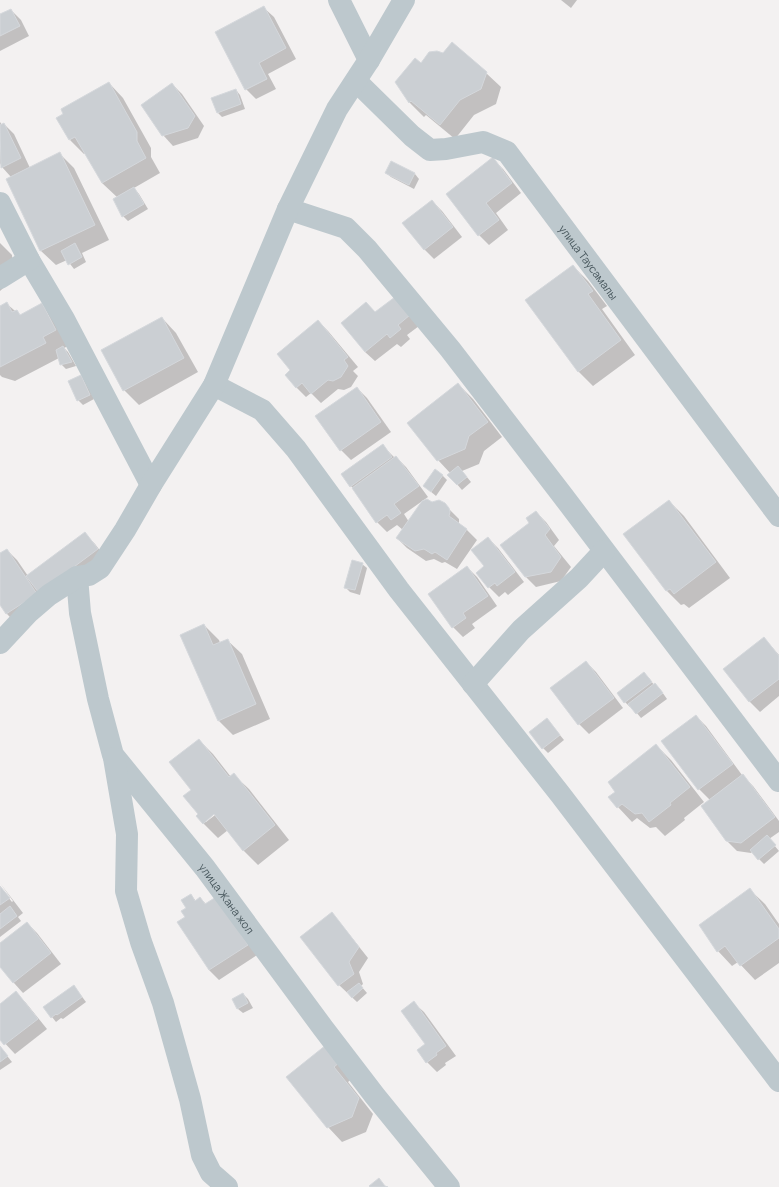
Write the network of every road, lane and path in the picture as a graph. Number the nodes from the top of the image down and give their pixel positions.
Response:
1 (339, 0) edge
2 (404, 0) edge
3 (369, 60) junction
4 (356, 81) junction
5 (0, 204) edge
6 (288, 209) junction
7 (29, 260) junction
8 (0, 278) edge
9 (214, 385) junction
10 (151, 485) junction
11 (779, 516) edge
12 (604, 551) junction
13 (77, 577) junction
14 (0, 644) edge
15 (473, 684) junction
16 (113, 755) junction
17 (779, 781) edge
18 (779, 1081) edge
19 (215, 1182) edge
20 (449, 1187) edge

1 - 3 street
2 - 3 street
3 - 4 street
4 - 6 street
4 - 11 street, улица Таусамалы
5 - 7 street
6 - 9 street
6 - 12 street
7 - 8 street
7 - 10 street
9 - 10 street
9 - 15 street
10 - 13 street
12 - 15 street
12 - 17 street
13 - 14 street
13 - 16 street, улица Жана жол
15 - 18 street
16 - 19 street
16 - 20 street, улица Жана жол

